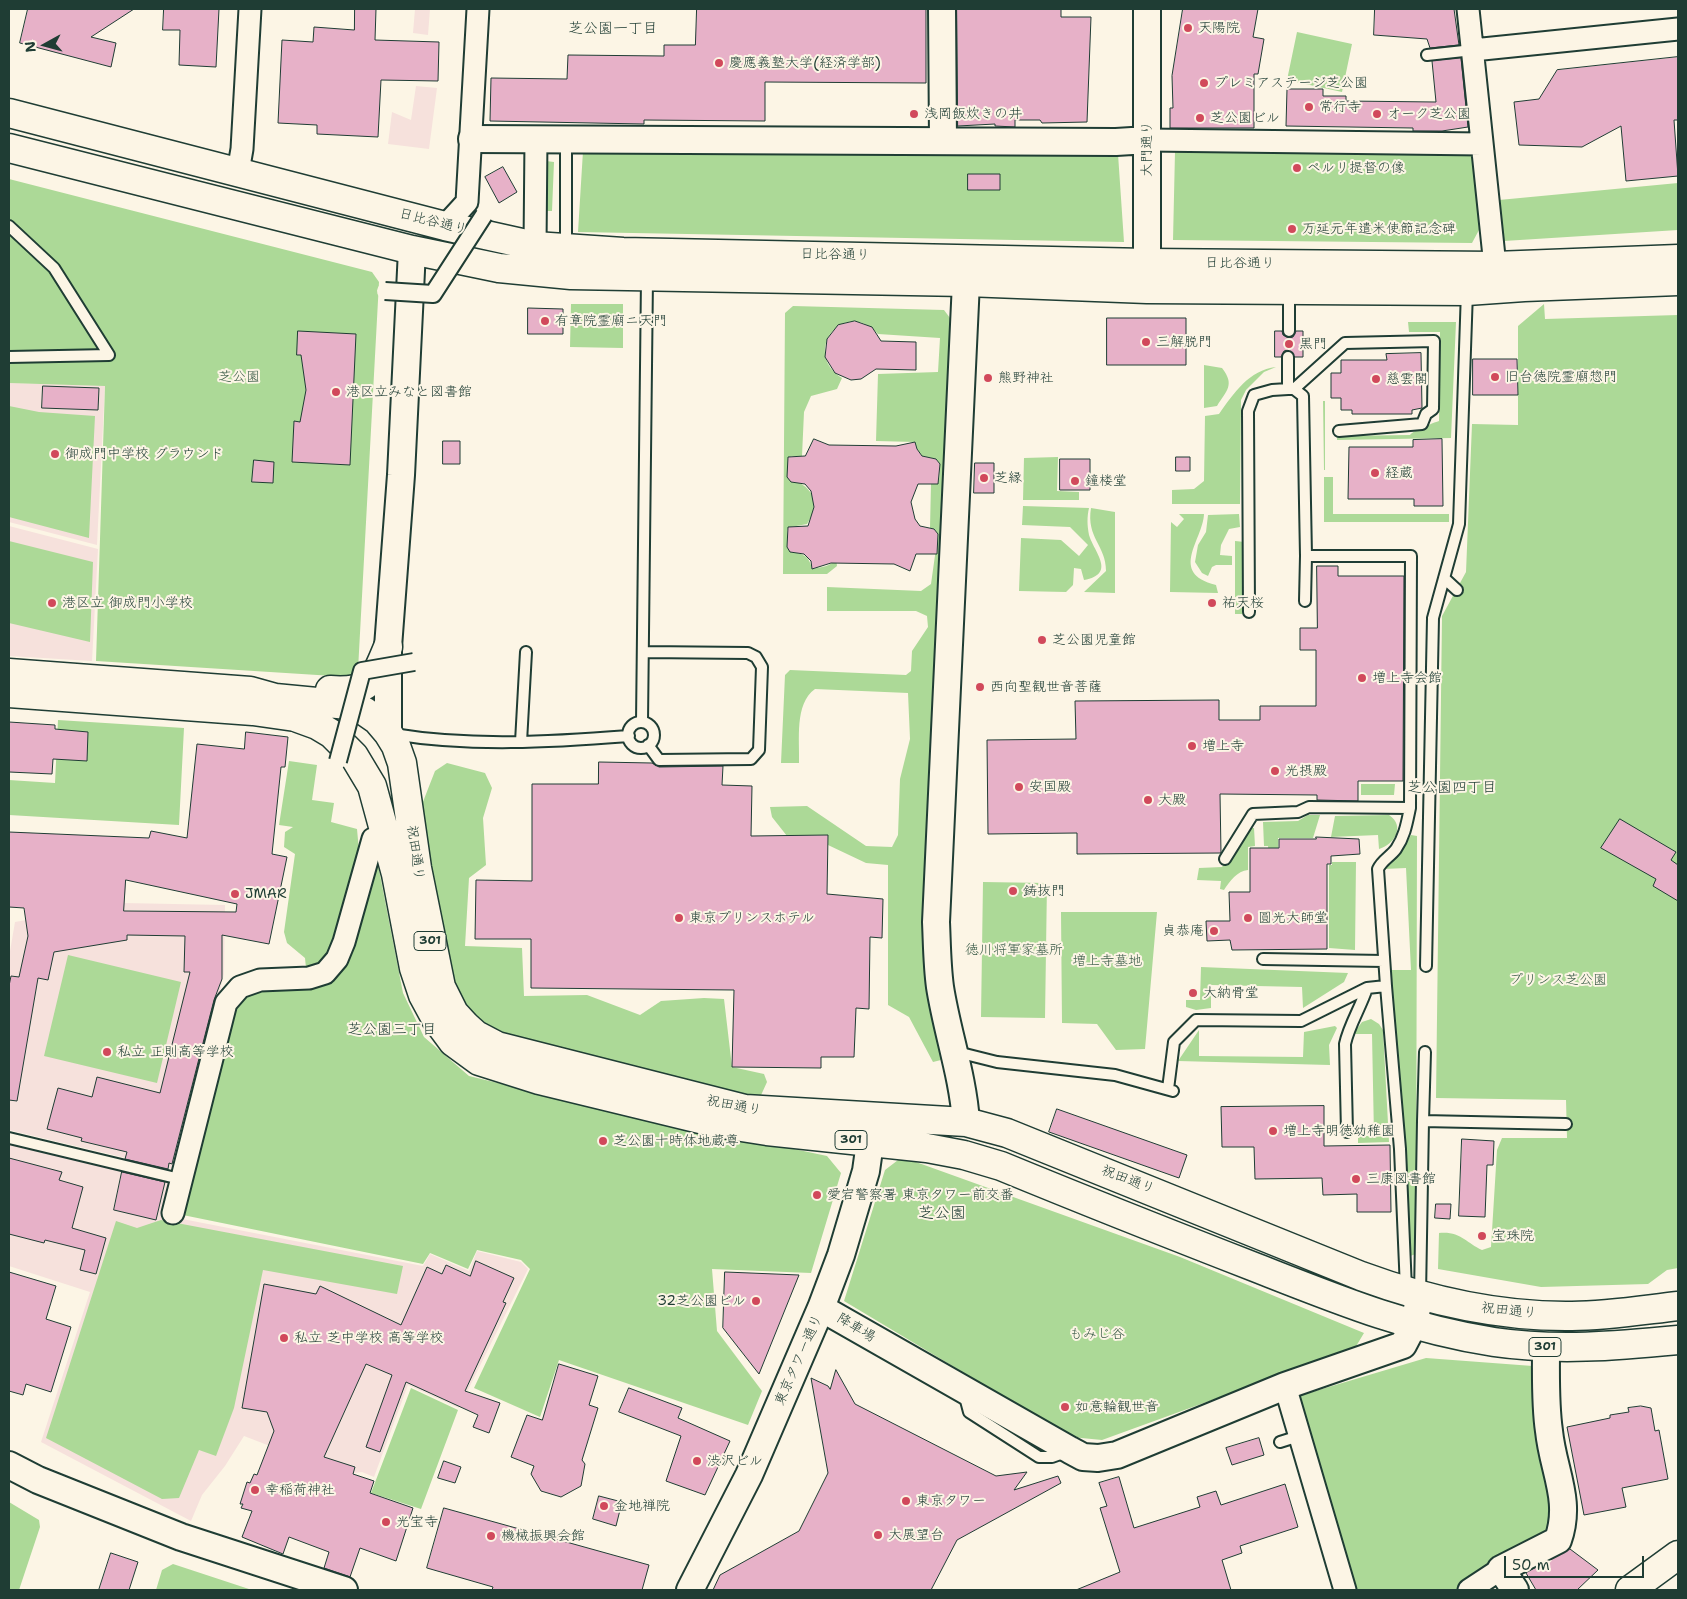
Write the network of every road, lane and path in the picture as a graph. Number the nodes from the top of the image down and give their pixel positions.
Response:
1 (250, 9) edge
2 (478, 9) edge
3 (942, 9) edge
4 (1147, 9) edge
5 (1468, 9) edge
6 (1678, 29) edge
7 (1473, 50) junction
8 (1427, 55) dead end
9 (9, 113) edge
10 (536, 138) junction
11 (566, 138) junction
12 (472, 139) junction
13 (1148, 140) junction
14 (943, 141) junction
15 (1482, 144) junction
16 (9, 148) edge
17 (238, 172) junction
18 (399, 214) junction
19 (484, 215) dead end
20 (9, 226) edge
21 (445, 226) junction
22 (535, 246) junction
23 (566, 248) junction
24 (412, 250) junction
25 (1678, 259) edge
26 (648, 265) junction
27 (1495, 266) junction
28 (1147, 276) junction
29 (1678, 281) edge
30 (966, 282) junction
31 (1289, 289) junction
32 (385, 291) dead end
33 (1467, 291) junction
34 (1289, 331) dead end
35 (9, 357) edge
36 (1288, 357) dead end
37 (1291, 389) junction
38 (1339, 431) dead end
39 (1306, 556) junction
40 (1444, 578) junction
41 (1457, 590) dead end
42 (1305, 601) dead end
43 (1249, 612) dead end
44 (388, 648) junction
45 (526, 652) dead end
46 (644, 652) junction
47 (414, 662) dead end
48 (9, 673) edge
49 (250, 691) junction
50 (9, 693) edge
51 (295, 718) junction
52 (642, 722) junction
53 (388, 733) junction
54 (629, 736) junction
55 (521, 742) junction
56 (648, 745) junction
57 (338, 761) dead end
58 (1410, 808) junction
59 (384, 836) junction
60 (1225, 859) dead end
61 (396, 874) junction
62 (1263, 959) dead end
63 (1384, 961) junction
64 (1426, 966) dead end
65 (1386, 986) junction
66 (1367, 988) junction
67 (953, 1052) junction
68 (1425, 1052) dead end
69 (1423, 1121) junction
70 (966, 1122) junction
71 (1566, 1124) dead end
72 (872, 1129) junction
73 (1347, 1132) dead end
74 (9, 1138) edge
75 (180, 1179) junction
76 (173, 1213) dead end
77 (1418, 1289) junction
78 (1678, 1306) edge
79 (821, 1308) junction
80 (1413, 1326) junction
81 (1678, 1340) edge
82 (1546, 1347) junction
83 (1285, 1386) junction
84 (9, 1465) edge
85 (1678, 1555) edge
86 (1508, 1580) edge
87 (344, 1590) edge
88 (690, 1590) edge
89 (1345, 1590) edge
90 (1469, 1590) edge
91 (1630, 1590) edge

1 - 17 street
2 - 12 street
3 - 14 street
4 - 13 street, 大門通り
5 - 7 street
6 - 7 street
7 - 8 lane
7 - 15 street
9 - 17 main road, 日比谷通り
10 - 11 street
10 - 12 street
10 - 22 street
11 - 14 street
11 - 23 lane
12 - 21 street
13 - 14 street
13 - 15 street
13 - 28 street, 大門通り
15 - 27 street
16 - 24 main road, 日比谷通り
17 - 18 main road, 日比谷通り
18 - 21 main road, 日比谷通り
18 - 24 main road
19 - 32 street, bridge
20 - 35 lane
21 - 22 main road, 日比谷通り
21 - 24 main road
22 - 23 main road, 日比谷通り
23 - 26 main road, 日比谷通り
24 - 26 main road, 日比谷通り
24 - 44 street
25 - 27 main road, 日比谷通り
26 - 28 main road, 日比谷通り
26 - 30 main road, 日比谷通り
26 - 46 lane
27 - 28 main road, 日比谷通り
28 - 30 main road, 日比谷通り
28 - 31 main road, 日比谷通り
29 - 33 main road, 日比谷通り
30 - 67 street
31 - 33 main road, 日比谷通り
31 - 34 lane
33 - 40 lane
36 - 37 lane
37 - 38 lane
37 - 39 lane
37 - 43 lane
39 - 42 lane
39 - 58 lane
40 - 41 lane
40 - 64 lane
44 - 49 main road
44 - 53 street
45 - 55 lane
46 - 52 lane
46 - 56 lane
47 - 57 street, bridge
48 - 49 main road, 祝田通り / 301
49 - 53 main road, 祝田通り / 301
50 - 51 main road, 祝田通り / 301
51 - 53 main road
51 - 59 main road, 祝田通り / 301
52 - 54 lane
52 - 56 lane
53 - 55 lane
53 - 61 main road
53 - 72 main road, 祝田通り / 301
54 - 55 lane
54 - 56 lane
58 - 60 lane
58 - 63 lane
59 - 61 main road, 祝田通り / 301
59 - 75 street
61 - 72 main road, 祝田通り / 301
62 - 63 lane
63 - 65 lane
65 - 66 lane
65 - 77 lane
66 - 67 lane
66 - 73 lane
67 - 70 street
68 - 69 lane
69 - 71 lane
69 - 77 lane
70 - 72 main road, 祝田通り / 301
70 - 77 main road, 祝田通り / 301
72 - 79 street, 東京タワー通り
72 - 80 main road, 祝田通り / 301
74 - 75 lane
75 - 76 street
77 - 78 main road, 祝田通り / 301
77 - 80 street
79 - 83 street, 降車場
79 - 88 street, 東京タワー通り
80 - 82 main road, 祝田通り / 301
80 - 83 street, 降車場
81 - 82 main road, 祝田通り / 301
82 - 86 street
83 - 89 street
84 - 87 street
85 - 91 main road
86 - 90 street

